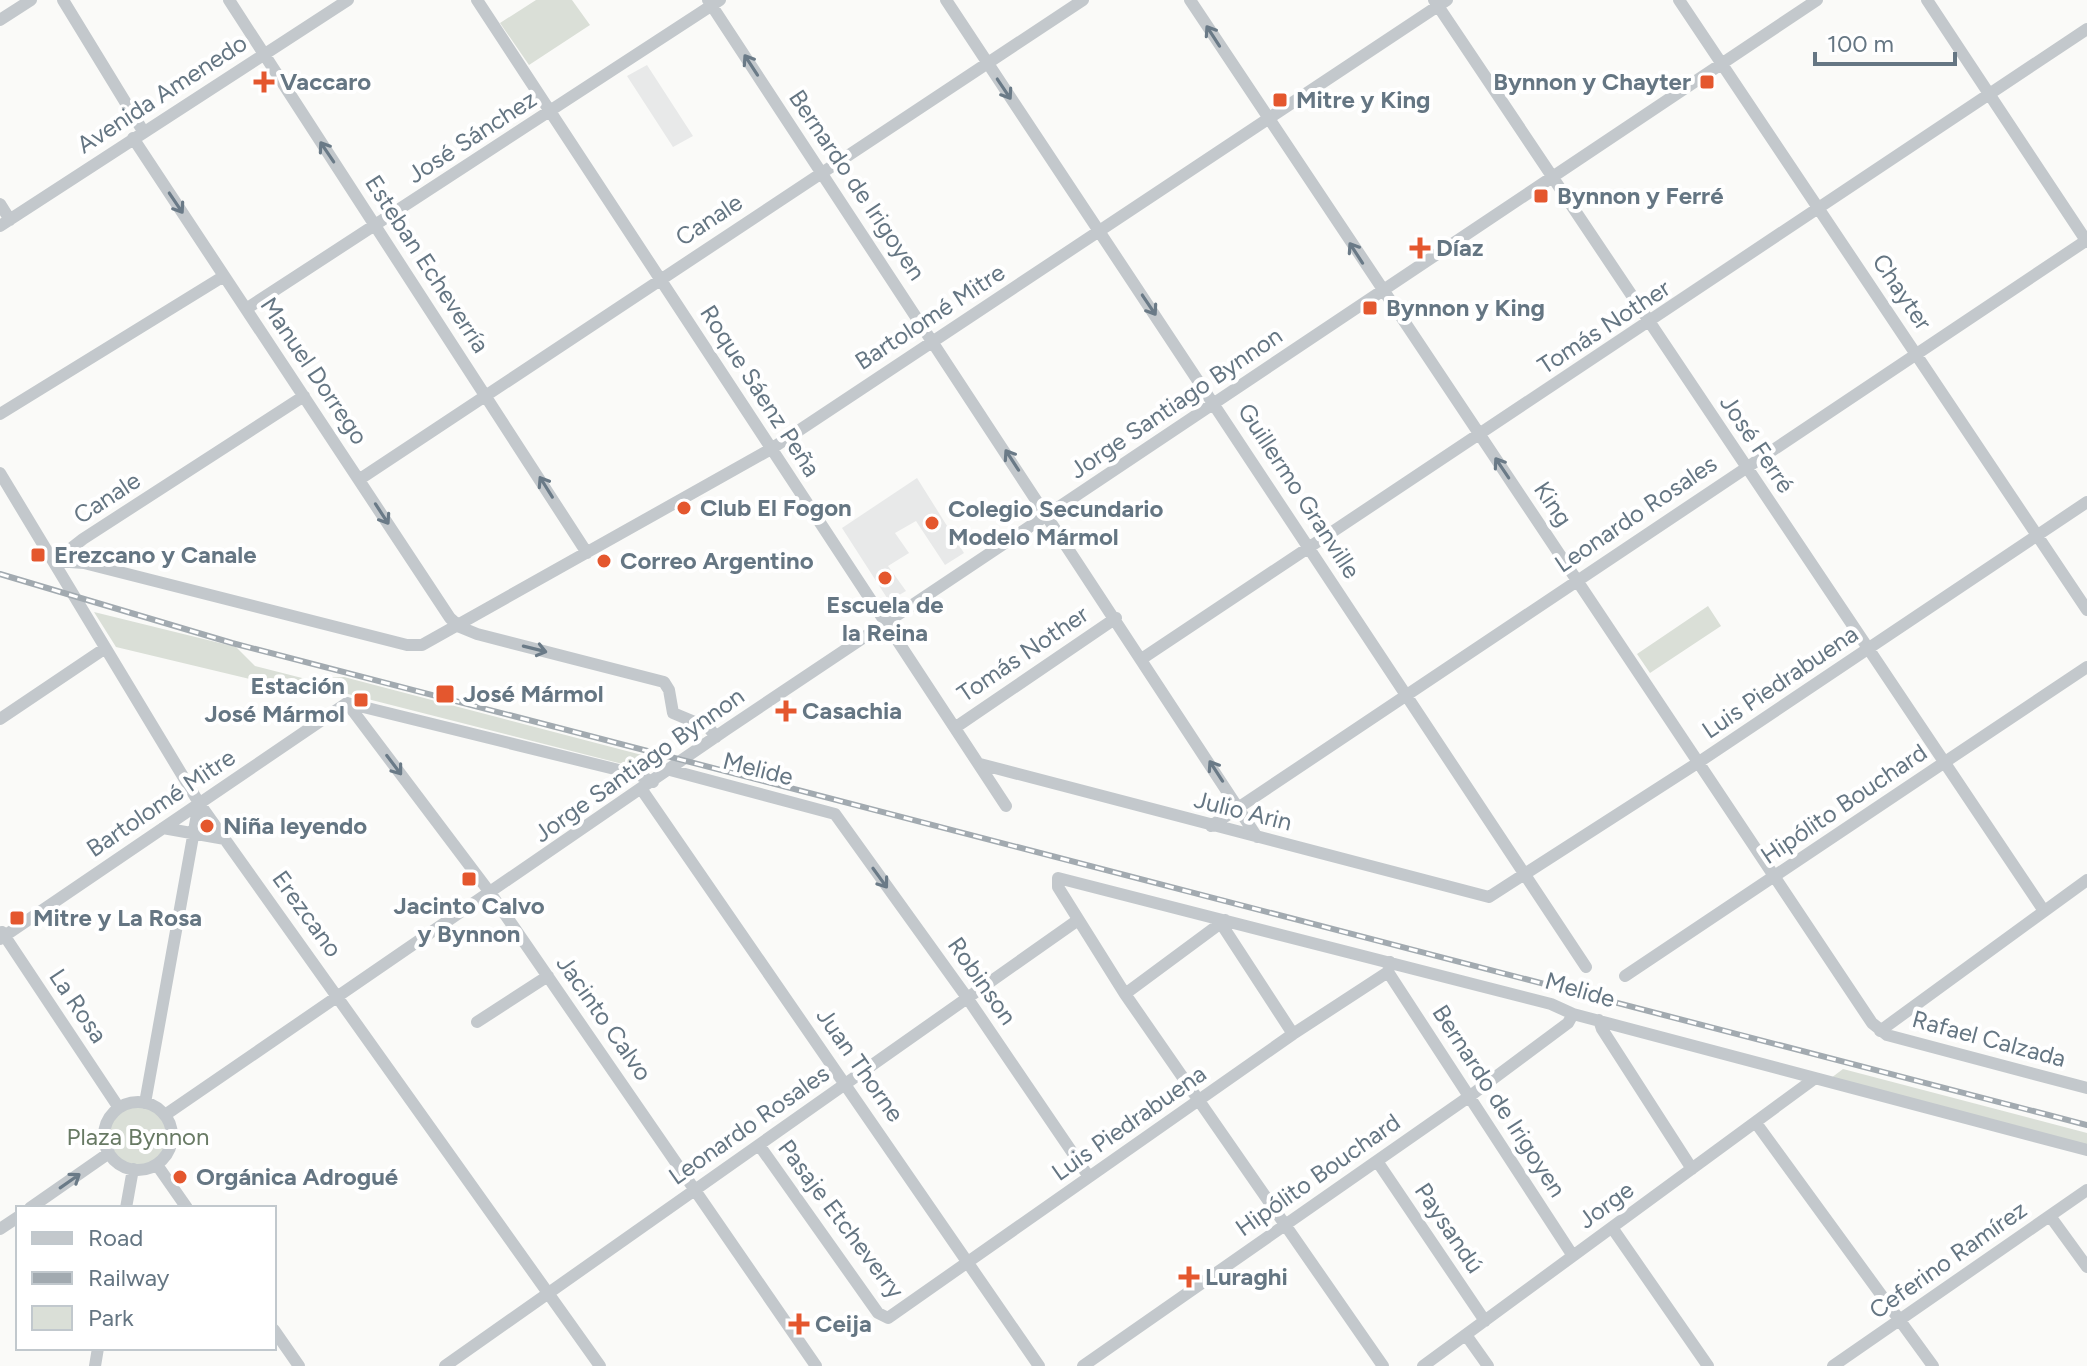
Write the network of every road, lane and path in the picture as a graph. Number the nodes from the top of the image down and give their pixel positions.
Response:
1 (31, 0) edge
2 (63, 0) edge
3 (229, 0) edge
4 (348, 0) edge
5 (477, 0) edge
6 (946, 0) edge
7 (1083, 0) edge
8 (1190, 0) edge
9 (1679, 0) edge
10 (1817, 0) edge
11 (1927, 0) edge
12 (713, 2) edge
13 (1440, 2) edge
14 (0, 20) edge
15 (2087, 29) edge
16 (263, 55) junction
17 (1722, 63) junction
18 (987, 64) junction
19 (1990, 95) junction
20 (549, 112) junction
21 (1268, 119) junction
22 (138, 135) junction
23 (822, 173) junction
24 (1552, 177) junction
25 (0, 204) edge
26 (1820, 209) junction
27 (5, 223) edge
28 (376, 225) junction
29 (1099, 232) junction
30 (2087, 241) edge
31 (224, 276) junction
32 (661, 278) junction
33 (1381, 291) junction
34 (246, 309) junction
35 (1650, 323) junction
36 (933, 340) junction
37 (1917, 354) junction
38 (487, 395) junction
39 (304, 396) junction
40 (1215, 403) junction
41 (0, 414) edge
42 (1480, 435) junction
43 (771, 449) junction
44 (1745, 468) junction
45 (0, 473) edge
46 (360, 479) junction
47 (2087, 502) edge
48 (1048, 516) junction
49 (2037, 535) junction
50 (1309, 547) junction
51 (587, 553) junction
52 (55, 561) junction
53 (1577, 580) junction
54 (2087, 610) edge
55 (1116, 618) junction
56 (887, 623) junction
57 (460, 627) junction
58 (1868, 648) junction
59 (104, 649) junction
60 (1143, 658) junction
61 (2087, 667) edge
62 (1407, 695) junction
63 (347, 703) junction
64 (0, 719) edge
65 (956, 727) junction
66 (716, 737) junction
67 (1699, 762) junction
68 (980, 764) junction
69 (1943, 764) junction
70 (670, 770) junction
71 (647, 786) junction
72 (199, 803) junction
73 (1006, 806) dead end
74 (1238, 806) junction
75 (835, 814) joint
76 (1211, 826) junction
77 (163, 828) junction
78 (193, 833) junction
79 (1257, 837) junction
80 (225, 839) junction
81 (1526, 876) junction
82 (1775, 877) junction
83 (2087, 880) edge
84 (491, 894) junction
85 (1495, 895) joint
86 (2044, 911) junction
87 (1078, 920) junction
88 (1224, 923) junction
89 (1, 935) edge
90 (1389, 967) junction
91 (1586, 967) dead end
92 (548, 976) junction
93 (1625, 976) dead end
94 (1125, 994) junction
95 (340, 997) junction
96 (968, 999) junction
97 (1573, 1014) junction
98 (1599, 1020) junction
99 (477, 1022) dead end
100 (1880, 1031) junction
101 (1293, 1034) junction
102 (1814, 1079) junction
103 (847, 1084) junction
104 (2087, 1088) edge
105 (1470, 1096) junction
106 (1198, 1101) junction
107 (145, 1103) junction
108 (119, 1108) junction
109 (165, 1115) junction
110 (1756, 1123) junction
111 (759, 1145) junction
112 (2087, 1150) edge
113 (109, 1153) junction
114 (1377, 1161) junction
115 (157, 1165) junction
116 (133, 1169) junction
117 (1692, 1169) junction
118 (1089, 1177) junction
119 (696, 1188) junction
120 (2087, 1190) edge
121 (33, 1206) edge
122 (126, 1206) edge
123 (186, 1206) edge
124 (2050, 1216) junction
125 (1284, 1225) junction
126 (1613, 1229) junction
127 (1573, 1256) junction
128 (969, 1263) junction
129 (2087, 1267) edge
130 (549, 1292) junction
131 (888, 1318) joint
132 (1900, 1319) junction
133 (1485, 1321) junction
134 (276, 1333) edge
135 (1466, 1335) junction
136 (299, 1366) edge
137 (445, 1366) edge
138 (600, 1366) edge
139 (816, 1366) edge
140 (1039, 1366) edge
141 (1083, 1366) edge
142 (1383, 1366) edge
143 (1423, 1366) edge
144 (1488, 1366) edge
145 (1708, 1366) edge
146 (1833, 1366) edge
147 (1933, 1366) edge

1 - 14 street
2 - 22 street, Manuel Dorrego
3 - 16 street, Esteban Echeverría
4 - 16 street, Avenida Amenedo
5 - 20 street, Roque Sáenz Peña
6 - 18 street, Guillermo Granville
7 - 18 street, Canale
21 -> 8 street, King
9 - 17 street, Chayter
10 - 17 street, Jorge Santiago Bynnon
11 - 19 street
12 - 20 street, José Sánchez
23 -> 12 street, Bernardo de Irigoyen
13 - 21 street, Bartolomé Mitre
13 - 24 street, José Ferré
15 - 19 street, Tomás Nother
16 - 22 street, Avenida Amenedo
28 -> 16 street, Esteban Echeverría
17 - 24 street, Jorge Santiago Bynnon
17 - 26 street, Chayter
18 - 23 street, Canale
18 -> 29 street, Guillermo Granville
19 - 26 street, Tomás Nother
19 - 30 street
20 - 28 street, José Sánchez
20 - 32 street, Roque Sáenz Peña
21 - 29 street, Bartolomé Mitre
33 -> 21 street, King
22 - 27 street, Avenida Amenedo
22 -> 31 street, Manuel Dorrego
23 - 32 street, Canale
23 - 36 street, Bernardo de Irigoyen
24 - 33 street, Jorge Santiago Bynnon
24 - 35 street, José Ferré
25 - 27 street
26 - 35 street, Tomás Nother
26 - 37 street, Chayter
28 - 34 street, José Sánchez
28 - 38 street, Esteban Echeverría
29 - 36 street, Bartolomé Mitre
29 -> 40 street, Guillermo Granville
30 - 37 street, Leonardo Rosales
31 - 34 street, Manuel Dorrego
31 - 41 street
32 - 38 street, Canale
32 - 43 street, Roque Sáenz Peña
33 - 40 street, Jorge Santiago Bynnon
33 - 42 street, King
34 - 39 street, Manuel Dorrego
35 - 42 street, Tomás Nother
35 - 44 street, José Ferré
36 - 43 street, Bartolomé Mitre
48 -> 36 street, Bernardo de Irigoyen
37 - 44 street, Leonardo Rosales
37 - 49 street, Chayter
38 - 46 street, Canale
51 -> 38 street, Esteban Echeverría
39 - 46 street, Manuel Dorrego
39 - 52 street, Canale
40 - 48 street, Jorge Santiago Bynnon
40 - 50 street, Guillermo Granville
42 - 50 street, Tomás Nother
53 -> 42 street, King
43 - 51 street, Bartolomé Mitre
43 - 56 street, Roque Sáenz Peña
44 - 53 street, Leonardo Rosales
44 - 58 street, José Ferré
45 - 52 street, Erezcano
46 -> 57 street, Manuel Dorrego
47 - 49 street, Luis Piedrabuena
48 - 55 street, Bernardo de Irigoyen
48 - 56 street, Jorge Santiago Bynnon
49 - 54 street, Chayter
49 - 58 street, Luis Piedrabuena
50 - 60 street, Tomás Nother
50 - 62 street, Guillermo Granville
51 - 57 street, Bartolomé Mitre
52 - 57 street, Bartolomé Mitre
52 - 59 street, Erezcano
53 - 62 street, Leonardo Rosales
53 - 67 street, King
55 - 60 street, Bernardo de Irigoyen
55 - 65 street, Tomás Nother
56 - 65 street, Roque Sáenz Peña
56 - 66 street, Jorge Santiago Bynnon
57 -> 66 street
58 - 67 street, Luis Piedrabuena
58 - 69 street, José Ferré
59 - 64 street
59 - 72 street, Erezcano
74 -> 60 street, Bernardo de Irigoyen
61 - 69 street, Hipólito Bouchard
62 - 74 street, Leonardo Rosales
62 - 81 street, Guillermo Granville
63 - 71 street
63 - 72 street, Bartolomé Mitre
63 -> 84 street, Jacinto Calvo
65 - 68 street, Roque Sáenz Peña
66 - 70 street, Jorge Santiago Bynnon
67 - 81 street, Luis Piedrabuena
67 - 82 street, King
68 - 73 street, Roque Sáenz Peña
68 - 76 street, Julio Arin
69 - 82 street, Hipólito Bouchard
69 - 86 street, José Ferré
70 - 71 street, Jorge Santiago Bynnon
70 - 75 street, Melide
71 - 84 street, Jorge Santiago Bynnon
71 - 103 street, Juan Thorne
72 - 77 street, Bartolomé Mitre
72 - 78 street
72 - 80 street, Erezcano
74 - 76 street, Leonardo Rosales
74 - 79 street, Bernardo de Irigoyen
75 -> 96 street, Robinson
76 - 79 street, Julio Arin
77 - 78 street
77 - 89 street, Bartolomé Mitre
78 - 80 street
78 - 107 street
79 - 85 street, Julio Arin
80 - 95 street, Erezcano
81 - 85 street, Luis Piedrabuena
81 - 91 street, Guillermo Granville
82 - 93 street, Hipólito Bouchard
82 - 100 street, King
83 - 86 street
84 - 92 street, Jacinto Calvo
84 - 95 street, Jorge Santiago Bynnon
86 - 100 street
87 - 88 street, Melide
87 - 94 street
87 - 96 street, Leonardo Rosales
88 - 90 street, Melide
88 - 94 street
88 - 101 street
89 - 108 street, La Rosa
90 - 97 street, Melide
90 - 101 street, Luis Piedrabuena
90 - 105 street, Bernardo de Irigoyen
92 - 99 street
92 - 119 street, Jacinto Calvo
94 - 106 street
95 - 109 street, Jorge Santiago Bynnon
95 - 130 street, Erezcano
96 - 103 street, Leonardo Rosales
96 - 118 street, Robinson
97 - 98 street, Melide
97 - 105 street, Hipólito Bouchard
98 - 102 street, Melide
98 - 117 street
100 - 104 street, Rafael Calzada
101 - 106 street, Luis Piedrabuena
102 - 110 street, Jorge
102 - 112 street, Melide
103 - 111 street, Leonardo Rosales
103 - 128 street, Juan Thorne
105 - 114 street, Hipólito Bouchard
105 - 127 street, Bernardo de Irigoyen
106 - 118 street, Luis Piedrabuena
106 - 125 street
107 - 108 street
107 - 109 street
108 - 113 street
109 - 115 street
110 - 117 street, Jorge
110 - 132 street
111 - 119 street, Leonardo Rosales
111 - 131 street, Pasaje Etcheverry
113 - 116 street
121 -> 113 street
114 - 125 street, Hipólito Bouchard
114 - 133 street, Paysandú
115 - 116 street
115 - 123 street
116 - 122 street
117 - 126 street, Jorge
118 - 128 street, Luis Piedrabuena
119 - 130 street, Leonardo Rosales
119 - 139 street, Jacinto Calvo
120 - 124 street, Ceferino Ramírez
124 - 129 street
124 - 132 street, Ceferino Ramírez
125 - 141 street, Hipólito Bouchard
125 - 142 street
126 - 127 street, Jorge
126 - 145 street
127 - 133 street, Jorge
128 - 131 street, Luis Piedrabuena
128 - 140 street, Juan Thorne
130 - 137 street, Leonardo Rosales
130 - 138 street, Erezcano
132 - 146 street, Ceferino Ramírez
132 - 147 street
133 - 135 street, Jorge
134 - 136 street
135 - 143 street, Jorge
135 - 144 street

